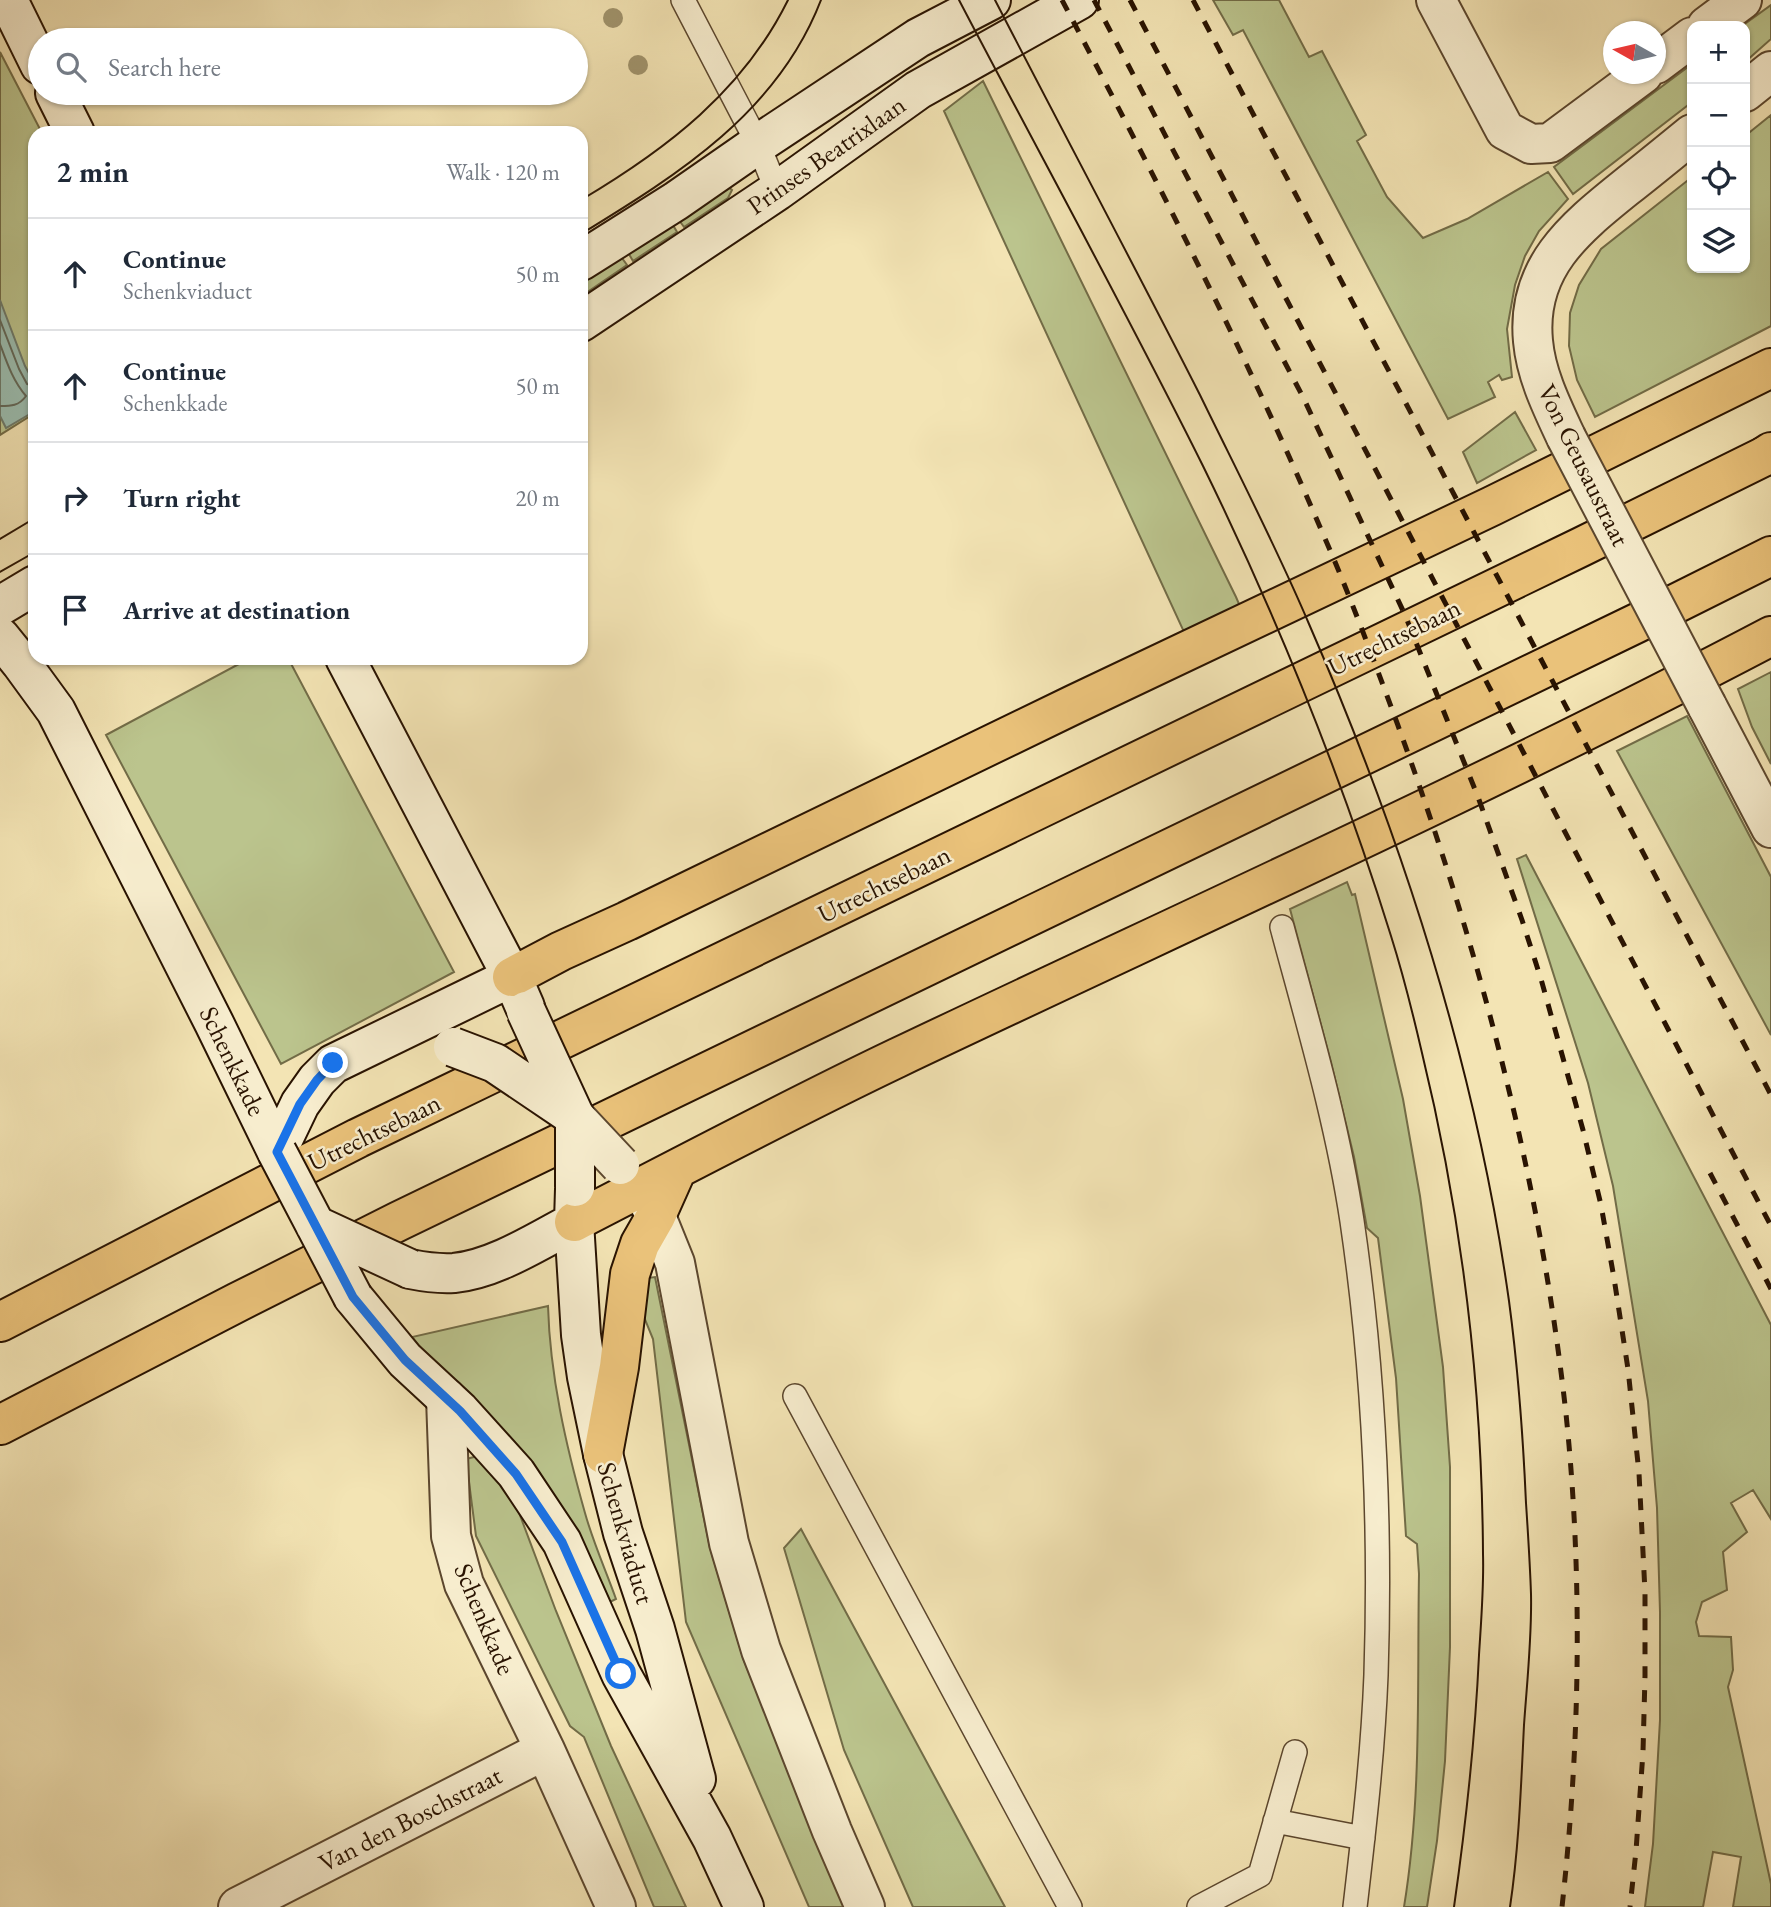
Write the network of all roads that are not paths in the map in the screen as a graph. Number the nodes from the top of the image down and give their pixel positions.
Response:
1 (8, 0) edge
2 (683, 0) edge
3 (991, 0) edge
4 (1079, 0) edge
5 (1436, 0) edge
6 (1742, 0) edge
7 (1714, 21) edge
8 (28, 41) edge
9 (1687, 41) edge
10 (1666, 56) edge
11 (1771, 71) edge
12 (1630, 84) edge
13 (1750, 88) edge
14 (61, 105) edge
15 (72, 126) edge
16 (1687, 138) edge
17 (758, 144) junction
18 (777, 191) junction
19 (588, 257) edge
20 (588, 317) edge
21 (1771, 368) edge
22 (1768, 454) edge
23 (1771, 556) edge
24 (28, 589) edge
25 (0, 606) edge
26 (1771, 636) edge
27 (14, 657) edge
28 (349, 665) edge
29 (1771, 828) edge
30 (1282, 927) dead end
31 (519, 994) junction
32 (402, 1031) junction
33 (575, 1117) junction
34 (278, 1140) junction
35 (639, 1189) junction
36 (574, 1204) junction
37 (315, 1225) junction
38 (0, 1322) edge
39 (795, 1396) dead end
40 (446, 1398) junction
41 (0, 1424) edge
42 (603, 1454) junction
43 (545, 1750) junction
44 (1295, 1752) dead end
45 (1275, 1822) junction
46 (712, 1838) junction
47 (1363, 1838) junction
48 (238, 1907) edge
49 (617, 1907) edge
50 (744, 1907) edge
51 (865, 1907) edge
52 (1070, 1907) edge
53 (1199, 1907) edge
54 (1355, 1907) edge

1 - 8 street
2 - 17 lane
3 - 17 street, Prinses Beatrixlaan
4 - 18 street, Prinses Beatrixlaan
5 - 12 street
6 - 7 street
9 - 10 street
11 - 13 street
14 - 15 street
16 - 29 street, Von Geusaustraat, bridge
17 - 18 lane
17 - 19 street, Prinses Beatrixlaan
18 - 20 street, Prinses Beatrixlaan
21 - 31 main road
22 - 38 main road, Utrechtsebaan
23 - 41 main road
24 - 25 street
26 - 35 main road
27 - 34 street, Schenkkade
28 - 31 street
30 - 47 lane
31 - 32 street
31 - 33 street, bridge
32 - 33 street, bridge
32 - 34 street
33 - 35 street, bridge
33 - 36 street, bridge
34 - 37 street, Schenkkade, bridge
35 - 36 main road
35 - 42 main road
35 - 51 street
36 - 37 street, bridge
36 - 42 street, Schenkviaduct
37 - 40 street, Schenkkade, bridge
39 - 52 lane
40 - 43 street, Schenkkade
40 - 46 street, Schenkviaduct
42 - 46 street, Schenkviaduct
43 - 48 street, Van den Boschstraat
43 - 49 street, Schenkkade
44 - 45 lane
45 - 47 lane
45 - 53 lane
46 - 50 street, Schenkviaduct
47 - 54 lane

